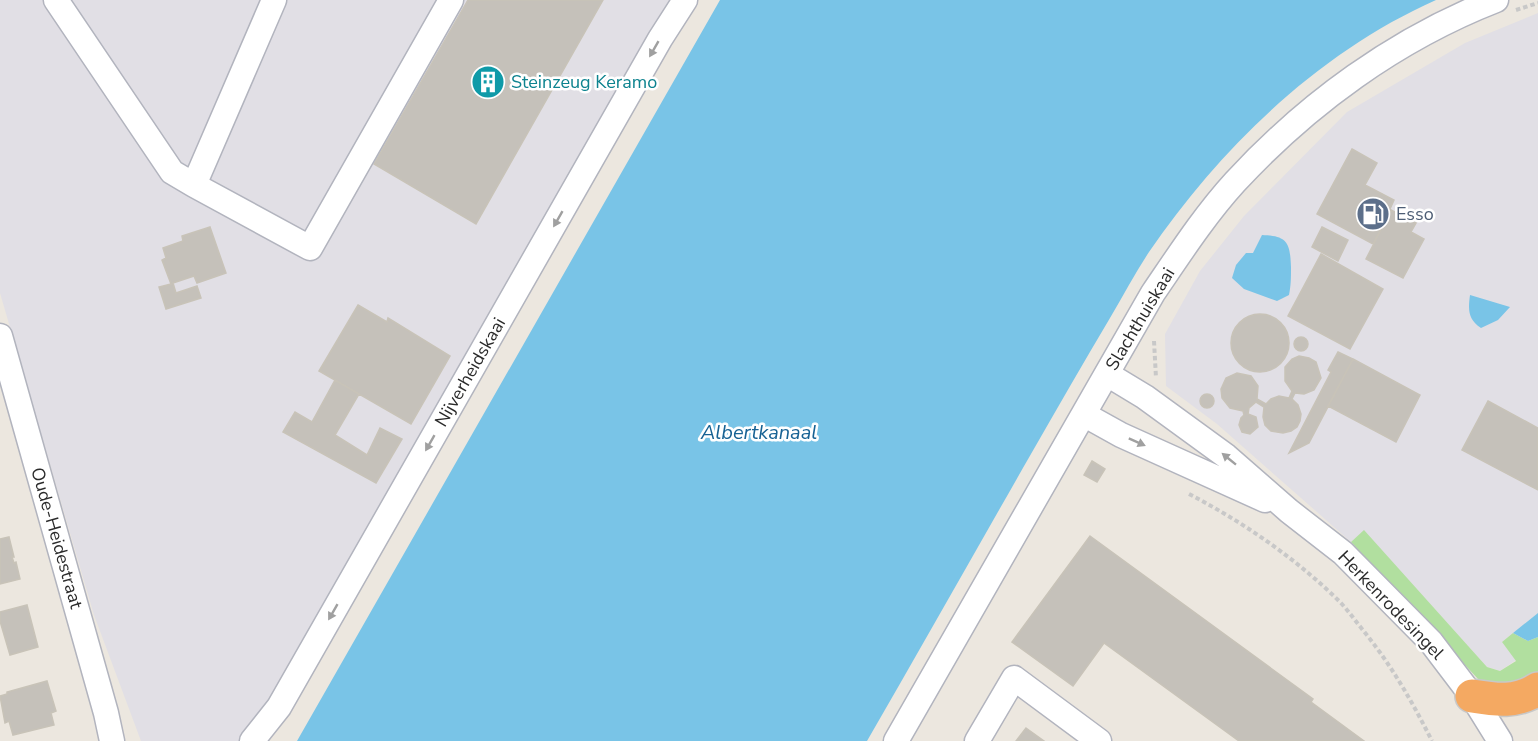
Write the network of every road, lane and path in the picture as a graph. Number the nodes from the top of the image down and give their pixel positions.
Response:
1 (56, 0) edge
2 (274, 0) edge
3 (451, 0) edge
4 (686, 0) edge
5 (1538, 3) edge
6 (1504, 6) edge
7 (194, 185) junction
8 (0, 336) edge
9 (1153, 338) dead end
10 (1107, 374) junction
11 (1145, 397) junction
12 (1084, 416) junction
13 (1180, 489) dead end
14 (1289, 511) junction
15 (1538, 689) edge
16 (1472, 696) junction
17 (112, 741) edge
18 (252, 741) edge
19 (896, 741) edge
20 (977, 741) edge
21 (1099, 741) edge
22 (1432, 741) edge
23 (1500, 741) edge

1 - 7 street
2 - 7 street
3 - 7 street
4 -> 18 street, Nijverheidskaai
5 - 6 path
6 - 10 street, Slachthuiskaai
8 - 17 street, Oude-Heidestraat
9 - 11 path
10 - 11 street, Herkenrodesingel
10 - 12 street, Slachthuiskaai
14 -> 11 street, Herkenrodesingel
12 -> 14 street, Herkenrodesingel
12 - 19 street, Slachthuiskaai
13 - 22 path
14 - 16 street, Herkenrodesingel
15 - 16 highway
16 - 23 street, Herkenrodesingel
20 - 21 street

